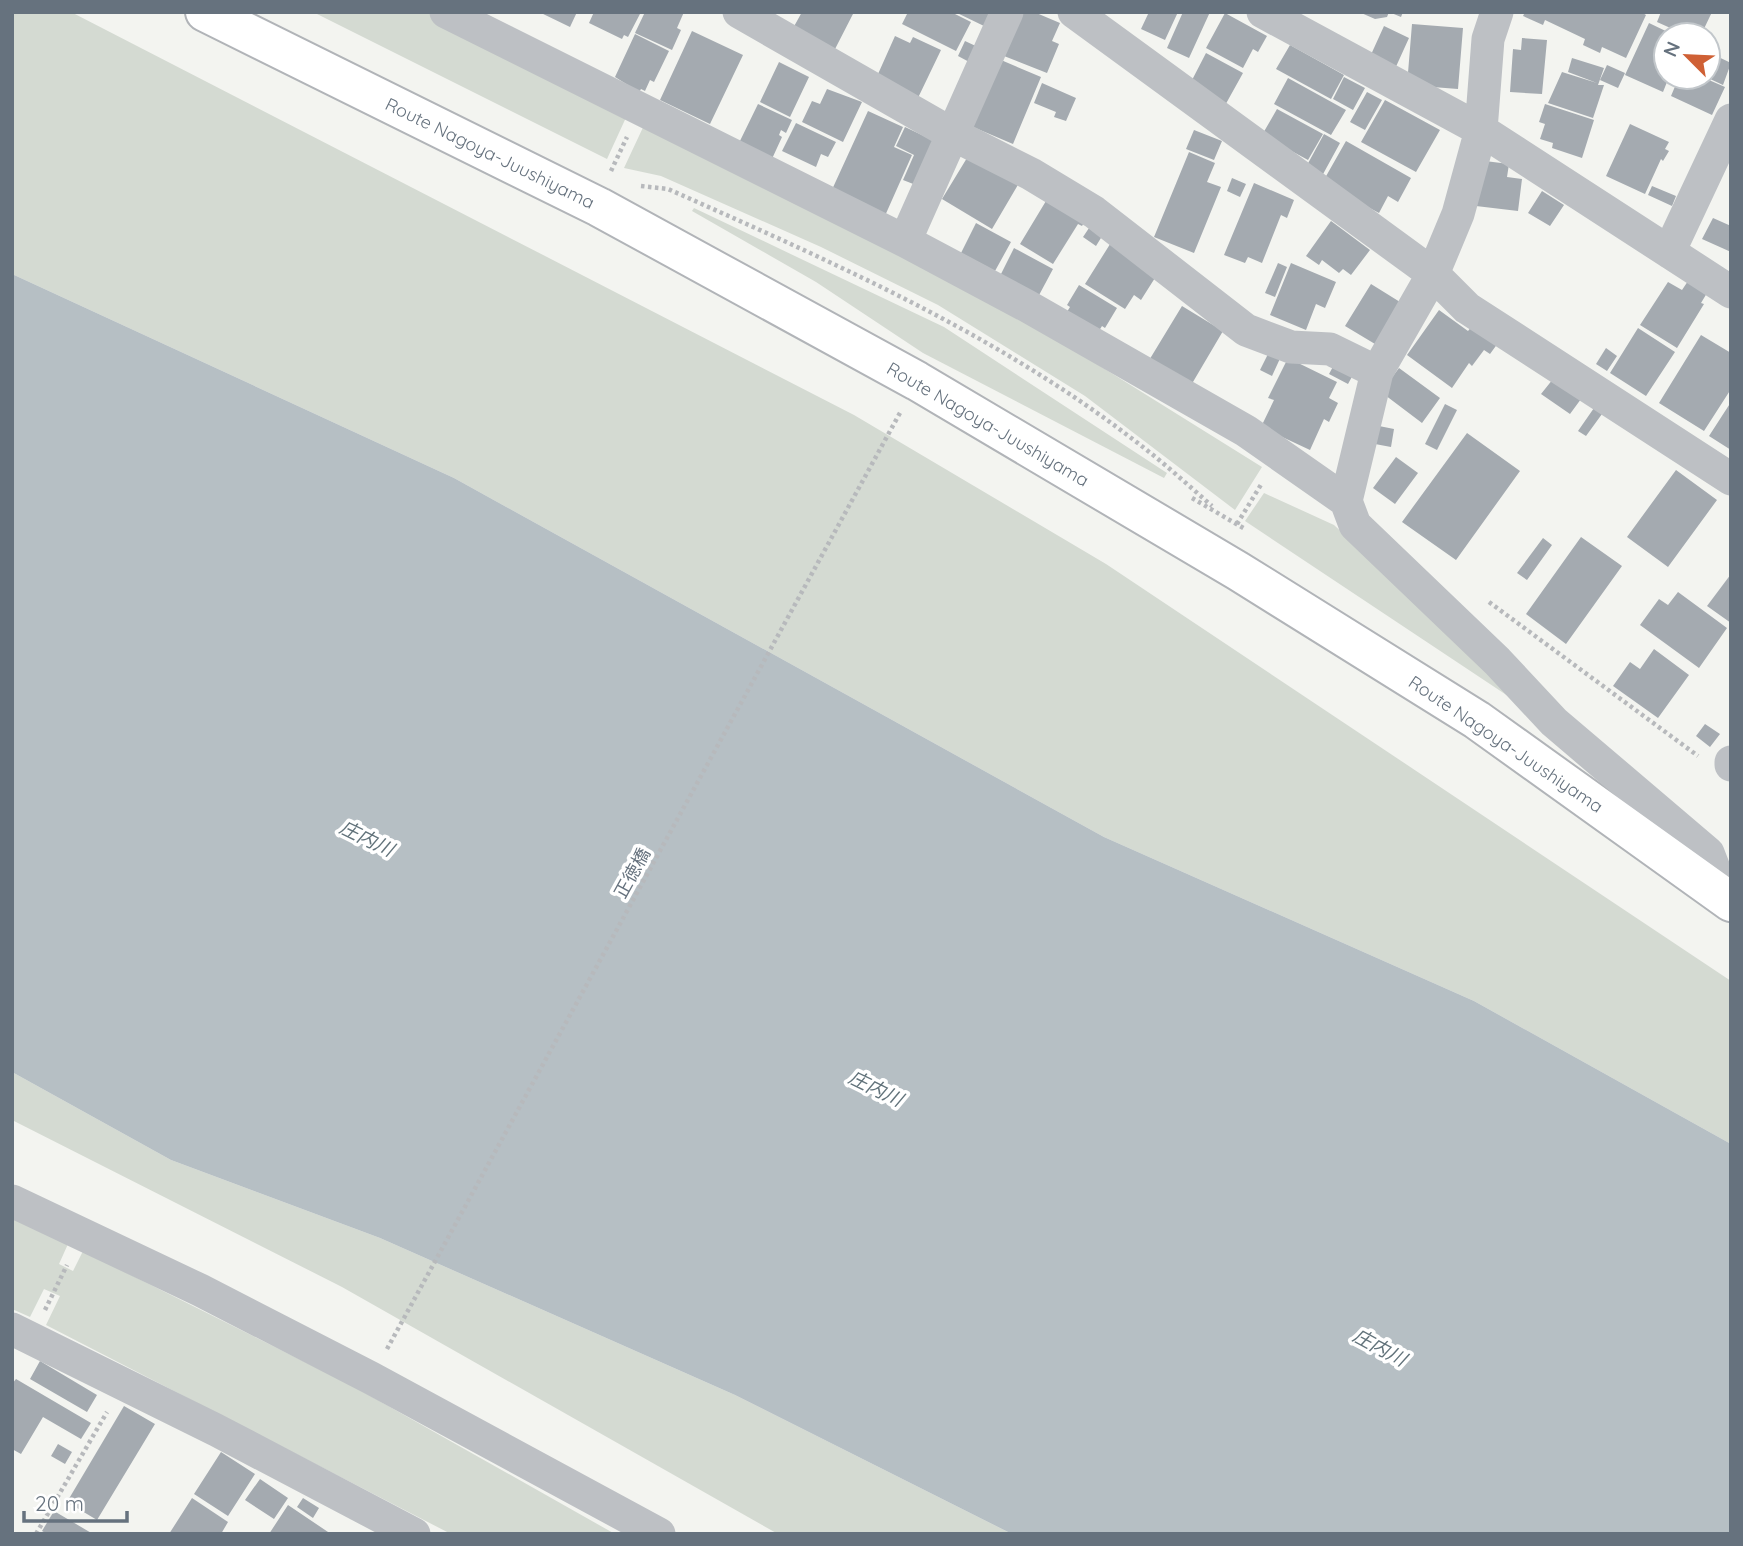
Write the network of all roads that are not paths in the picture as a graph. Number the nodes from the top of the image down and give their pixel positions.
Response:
1 (205, 12) edge
2 (446, 12) edge
3 (739, 12) edge
4 (1007, 12) edge
5 (1074, 12) edge
6 (1263, 12) edge
7 (1487, 21) edge
8 (1731, 120) edge
9 (1481, 130) junction
10 (954, 135) junction
11 (905, 241) junction
12 (1669, 252) junction
13 (1433, 274) junction
14 (1731, 292) edge
15 (1377, 372) junction
16 (1731, 479) edge
17 (1346, 500) junction
18 (1728, 900) edge
19 (12, 1201) edge
20 (12, 1329) edge
21 (414, 1534) edge
22 (659, 1534) edge

1 - 18 main road, Route Nagoya-Juushiyama
2 - 11 street
3 - 10 street
4 - 10 street
5 - 13 street
6 - 9 street
7 - 9 street
8 - 12 street
9 - 12 street
9 - 13 street
10 - 11 street
10 - 15 street
11 - 17 street
12 - 14 street
13 - 15 street
13 - 16 street
15 - 17 street
17 - 18 street
19 - 22 street
20 - 21 street

